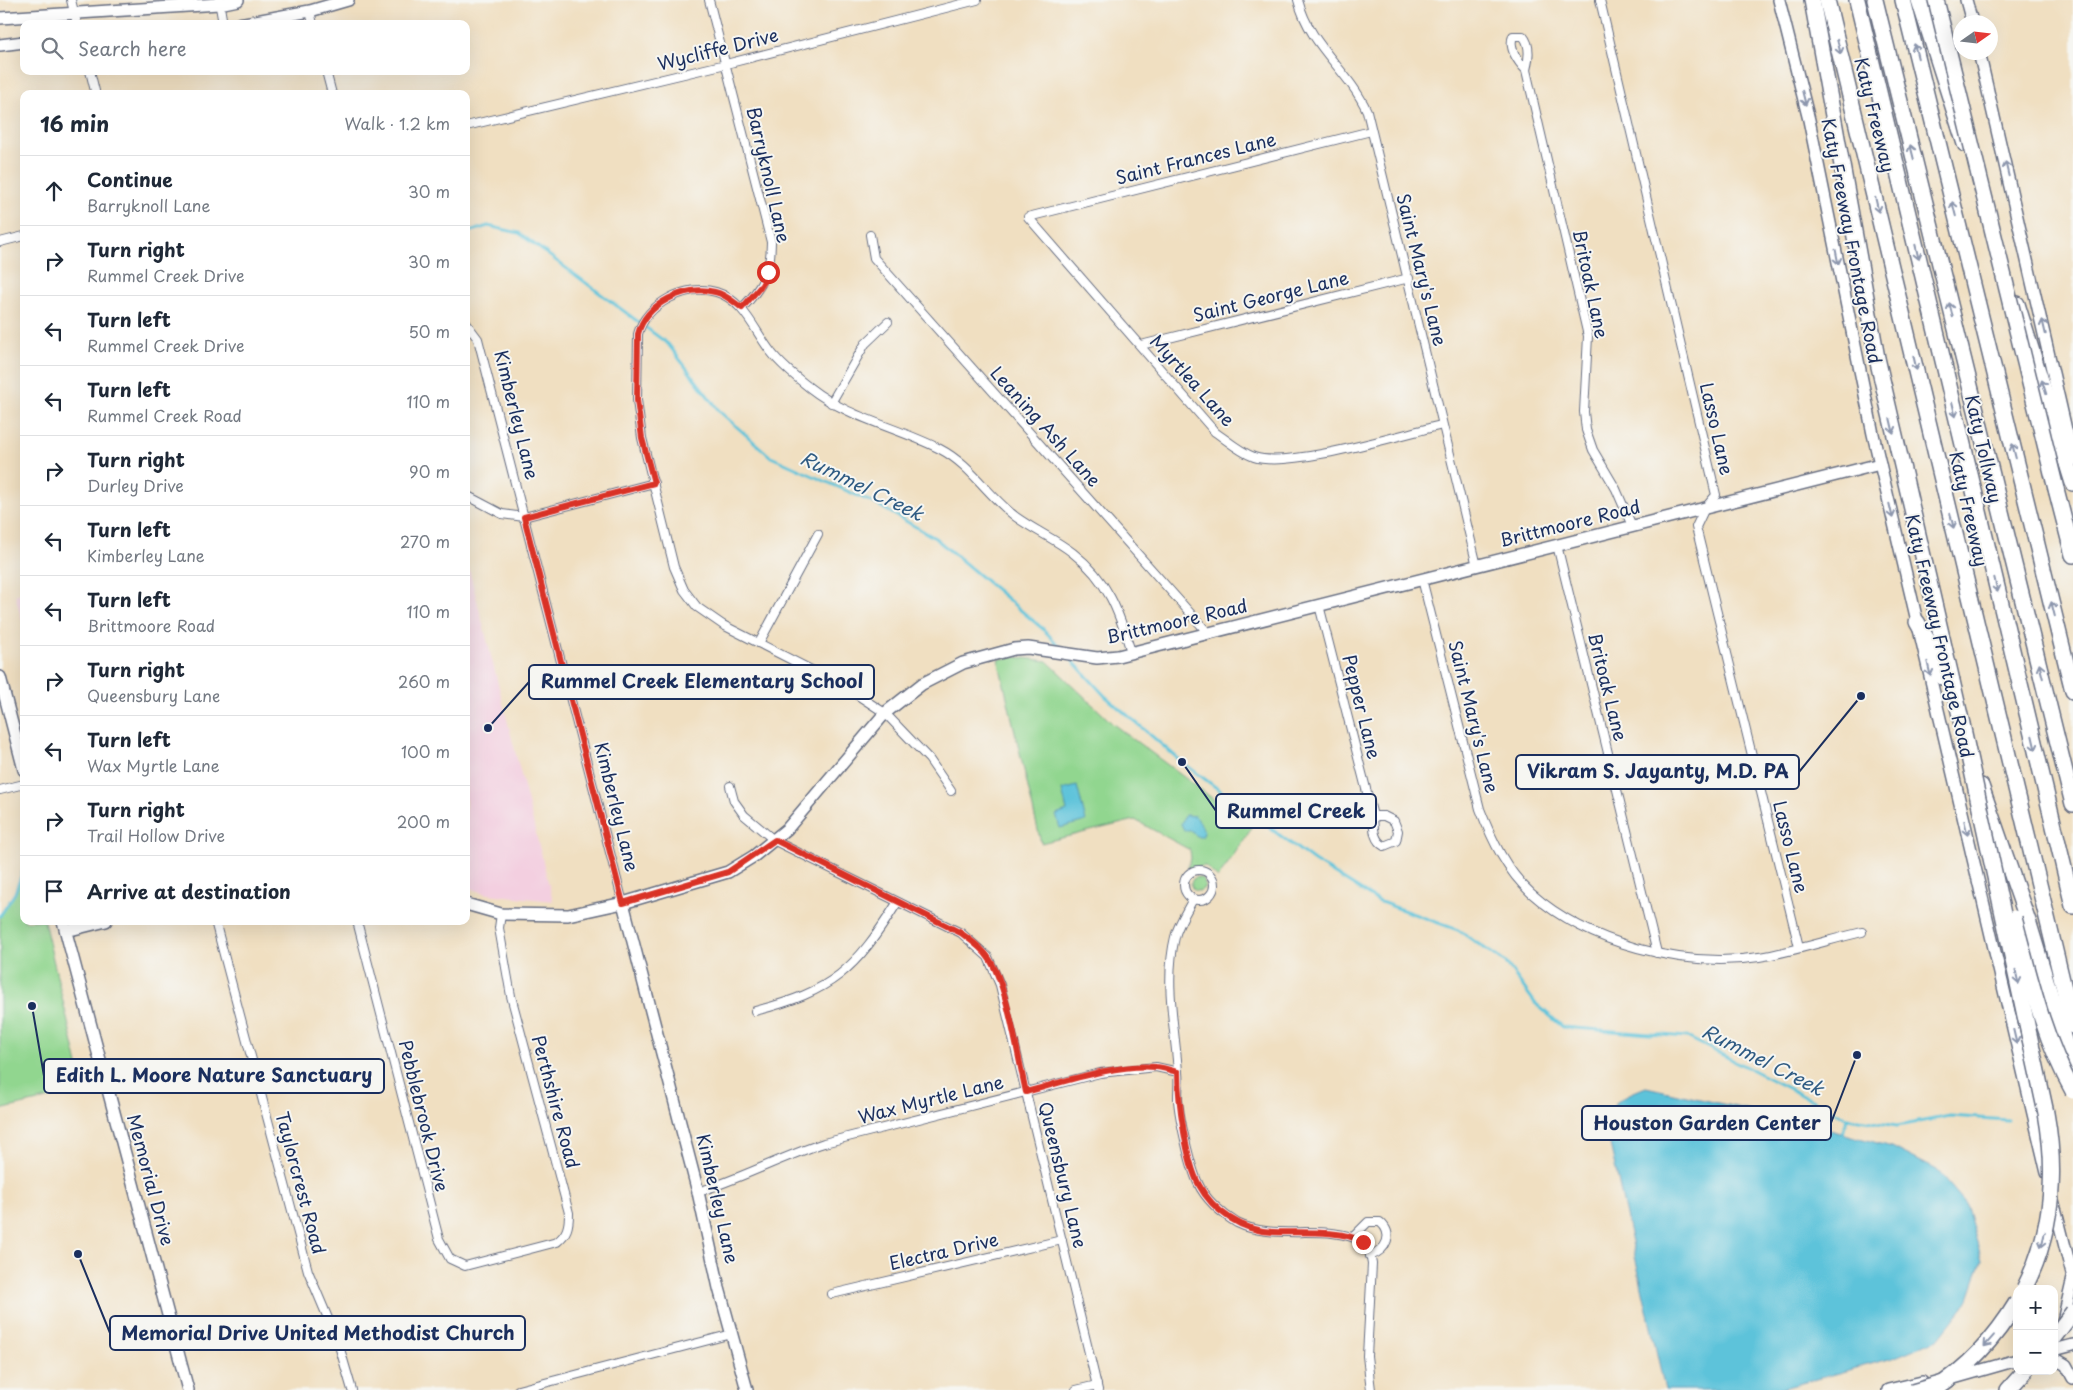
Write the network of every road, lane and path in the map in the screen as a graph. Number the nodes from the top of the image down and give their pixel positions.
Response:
1 (71, 0) edge
2 (238, 0) edge
3 (348, 0) edge
4 (709, 0) edge
5 (977, 0) edge
6 (1298, 0) edge
7 (1600, 0) edge
8 (1779, 0) edge
9 (1812, 0) edge
10 (1827, 0) edge
11 (1857, 0) edge
12 (1875, 0) edge
13 (1904, 0) edge
14 (1919, 0) edge
15 (1936, 0) edge
16 (1966, 0) edge
17 (219, 2) edge
18 (310, 11) junction
19 (1970, 15) edge
20 (0, 18) edge
21 (76, 19) edge
22 (222, 20) edge
23 (261, 20) edge
24 (312, 20) edge
25 (20, 42) edge
26 (0, 44) edge
27 (1981, 60) edge
28 (726, 64) junction
29 (1526, 70) dead end
30 (91, 75) edge
31 (327, 75) edge
32 (94, 90) edge
33 (331, 90) edge
34 (470, 125) edge
35 (1371, 131) junction
36 (1028, 216) joint
37 (870, 235) dead end
38 (20, 237) edge
39 (0, 242) edge
40 (1409, 278) junction
41 (742, 308) junction
42 (888, 322) dead end
43 (470, 328) edge
44 (1140, 346) junction
45 (831, 403) junction
46 (2068, 416) edge
47 (1442, 425) junction
48 (2073, 460) edge
49 (1880, 464) junction
50 (654, 483) junction
51 (2073, 483) edge
52 (470, 497) edge
53 (1704, 508) junction
54 (524, 517) junction
55 (1632, 526) junction
56 (818, 534) dead end
57 (1557, 545) junction
58 (2073, 554) edge
59 (1477, 566) junction
60 (1422, 579) junction
61 (1319, 606) junction
62 (1918, 622) junction
63 (1208, 633) junction
64 (759, 643) junction
65 (1131, 652) junction
66 (0, 677) edge
67 (2073, 691) edge
68 (885, 713) junction
69 (1962, 724) junction
70 (20, 754) edge
71 (20, 785) edge
72 (730, 786) dead end
73 (0, 790) edge
74 (951, 791) dead end
75 (2073, 804) edge
76 (1373, 816) dead end
77 (775, 840) junction
78 (1193, 899) dead end
79 (897, 902) junction
80 (623, 903) junction
81 (470, 905) edge
82 (2073, 906) edge
83 (501, 914) junction
84 (216, 925) edge
85 (358, 925) edge
86 (64, 926) edge
87 (1862, 932) dead end
88 (1799, 947) junction
89 (1657, 953) junction
90 (755, 1011) dead end
91 (2073, 1026) edge
92 (2073, 1070) edge
93 (1178, 1072) junction
94 (2073, 1091) edge
95 (1026, 1092) junction
96 (698, 1192) junction
97 (1353, 1237) junction
98 (1062, 1240) junction
99 (505, 1256) joint
100 (1370, 1256) junction
101 (2073, 1278) edge
102 (2026, 1285) edge
103 (832, 1294) dead end
104 (2013, 1308) edge
105 (2073, 1312) edge
106 (2058, 1331) edge
107 (2058, 1333) edge
108 (732, 1334) junction
109 (2073, 1346) edge
110 (2058, 1350) edge
111 (2058, 1360) edge
112 (2013, 1361) edge
113 (2013, 1361) edge
114 (2021, 1375) edge
115 (2073, 1378) edge
116 (1098, 1387) edge
117 (188, 1390) edge
118 (352, 1390) edge
119 (518, 1390) edge
120 (747, 1390) edge
121 (1076, 1390) edge
122 (1371, 1390) edge
123 (1888, 1390) edge
124 (1912, 1390) edge
125 (1933, 1390) edge
126 (2008, 1390) edge

1 - 21 street
2 - 17 main road
3 - 18 main road
4 - 28 street, Barryknoll Lane
5 - 28 street, Wycliffe Drive
6 - 35 street, Saint Mary's Lane
7 - 53 street, Lasso Lane
8 -> 49 main road, Katy Freeway Frontage Road
9 -> 69 highway
10 -> 91 highway, Katy Freeway
11 -> 82 highway, Katy Tollway
75 -> 12 highway, Katy Tollway
67 -> 13 highway
51 -> 14 highway
15 - 58 highway, bridge
16 - 19 main road
17 - 21 main road
17 - 22 street
18 - 23 main road
18 - 24 street
20 - 21 main road
25 - 26 main road
46 -> 27 main road
28 - 34 street, Wycliffe Drive
28 - 41 street, Barryknoll Lane
29 - 55 street, Britoak Lane
30 - 32 street
31 - 33 street
35 - 36 street, Saint Frances Lane
35 - 40 street, Saint Mary's Lane
36 - 44 street, Myrtlea Lane
37 - 63 street, Leaning Ash Lane
38 - 39 street
40 - 44 street, Saint George Lane
40 - 47 street, Saint Mary's Lane
41 - 45 street
41 - 50 street
42 - 45 street
43 - 54 street, Kimberley Lane
44 - 47 street, Myrtlea Lane
45 - 65 street
46 - 48 main road
47 - 59 street, Saint Mary's Lane
49 - 53 main road, Brittmoore Road
49 -> 62 main road, Katy Freeway Frontage Road
50 - 54 street
50 - 64 street
52 - 54 street
53 - 55 main road, Brittmoore Road
53 - 88 street, Lasso Lane
54 - 80 street, Kimberley Lane
55 - 57 main road, Brittmoore Road
56 - 64 street
57 - 59 main road, Brittmoore Road
57 - 89 street, Britoak Lane
59 - 60 main road, Brittmoore Road
60 - 61 main road, Brittmoore Road
60 - 89 street, Saint Mary's Lane
61 - 63 main road, Brittmoore Road
61 - 76 street, Pepper Lane
62 - 92 highway
62 -> 101 main road, Katy Freeway Frontage Road
63 - 65 main road, Brittmoore Road
64 - 68 street
65 - 68 main road, Brittmoore Road
66 - 70 main road
68 - 74 street
68 - 77 main road, Brittmoore Road
69 - 94 highway, bridge
69 -> 102 highway, bridge
71 - 73 street
72 - 77 street, Queensbury Lane
77 - 79 street, Queensbury Lane
77 - 80 main road, Brittmoore Road
78 - 93 street
79 - 90 street
79 - 95 street, Queensbury Lane
80 - 83 main road, Brittmoore Road
80 - 96 main road, Kimberley Lane
81 - 83 main road, Brittmoore Road
83 - 99 street, Perthshire Road
84 - 118 street, Taylorcrest Road
85 - 99 street, Pebblebrook Drive
86 - 117 main road, Memorial Drive
87 - 88 street, Saint Mary's Lane
88 - 89 street, Saint Mary's Lane
93 - 95 street, Wax Myrtle Lane
93 - 97 street
95 - 96 street, Wax Myrtle Lane
95 - 98 street, Queensbury Lane
96 - 108 main road, Kimberley Lane
97 - 100 street
97 - 100 street
98 - 103 street, Electra Drive
98 - 116 street, Queensbury Lane
100 - 122 street
101 - 106 main road
104 -> 125 highway, bridge
105 - 107 highway, bridge
108 - 119 street
108 - 120 main road, Kimberley Lane
109 - 110 main road
111 - 115 main road
112 - 123 main road
113 - 124 main road, bridge
114 - 126 highway
116 - 121 street

